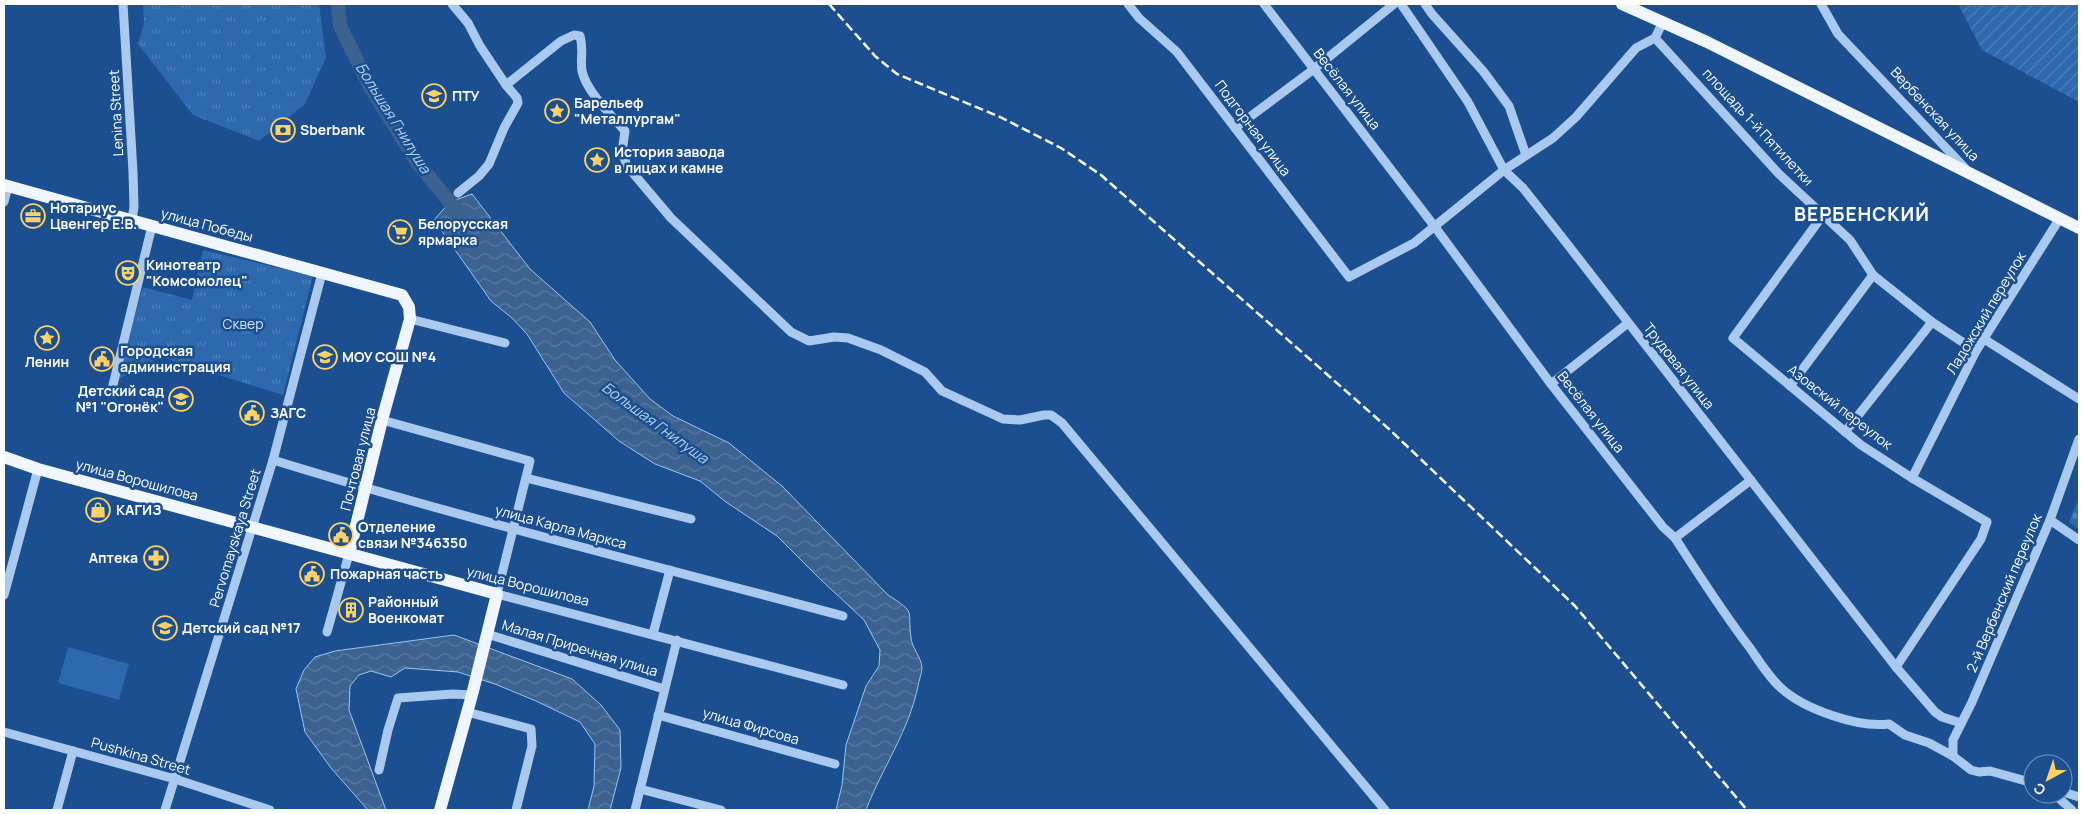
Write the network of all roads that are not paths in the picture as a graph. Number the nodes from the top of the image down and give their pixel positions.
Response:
1 (123, 4) edge
2 (452, 4) edge
3 (1128, 4) edge
4 (1264, 4) edge
5 (1394, 4) edge
6 (1401, 4) edge
7 (1425, 4) edge
8 (1622, 4) edge
9 (1821, 4) edge
10 (1663, 22) junction
11 (1655, 38) junction
12 (1314, 69) junction
13 (506, 85) junction
14 (1235, 128) junction
15 (1526, 155) junction
16 (1504, 170) junction
17 (1971, 174) junction
18 (6, 186) edge
19 (458, 193) dead end
20 (4, 202) edge
21 (1823, 215) junction
22 (2060, 218) junction
23 (132, 220) junction
24 (152, 226) junction
25 (1436, 227) junction
26 (2079, 228) edge
27 (322, 273) junction
28 (1873, 275) junction
29 (410, 319) junction
30 (1932, 322) junction
31 (1628, 323) junction
32 (1984, 339) junction
33 (505, 342) dead end
34 (1976, 351) junction
35 (1551, 384) junction
36 (1790, 386) junction
37 (111, 393) dead end
38 (2079, 399) edge
39 (382, 420) junction
40 (1845, 432) junction
41 (2079, 439) edge
42 (4, 457) edge
43 (273, 460) junction
44 (38, 469) junction
45 (526, 478) junction
46 (1912, 478) junction
47 (1751, 480) junction
48 (366, 488) junction
49 (691, 519) dead end
50 (2050, 520) junction
51 (253, 526) junction
52 (514, 529) junction
53 (1675, 538) junction
54 (2079, 540) edge
55 (350, 554) junction
56 (670, 570) junction
57 (497, 594) junction
58 (4, 595) edge
59 (843, 616) dead end
60 (327, 632) dead end
61 (653, 634) junction
62 (486, 639) junction
63 (677, 640) junction
64 (1896, 667) junction
65 (844, 685) dead end
66 (664, 689) junction
67 (472, 695) junction
68 (467, 712) junction
69 (658, 715) junction
70 (1961, 723) junction
71 (4, 732) edge
72 (73, 752) junction
73 (1953, 756) junction
74 (835, 764) dead end
75 (379, 770) dead end
76 (175, 780) junction
77 (2023, 780) edge
78 (640, 789) junction
79 (57, 810) edge
80 (166, 810) edge
81 (270, 810) edge
82 (440, 810) edge
83 (516, 810) edge
84 (635, 810) edge
85 (721, 810) edge
86 (1385, 810) edge

1 - 23 street, Lenina Street
2 - 13 street
3 - 14 street, Подгорная улица
4 - 12 street, Весёлая улица
5 - 12 street
6 - 16 street, Трудовая улица
7 - 15 street
8 - 10 main road, площадь 1-й Пятилетки
9 - 17 street, Вербенская улица
10 - 11 street
10 - 17 main road, площадь 1-й Пятилетки
11 - 15 street
11 - 21 street, площадь 1-й Пятилетки
12 - 14 street
12 - 25 street, Весёлая улица
13 - 19 street
13 - 86 street
14 - 25 street, Подгорная улица
15 - 16 street
16 - 25 street
16 - 31 street, Трудовая улица
17 - 22 main road, Вербенская улица
18 - 20 street
18 - 23 main road, улица Победы
21 - 28 street, площадь 1-й Пятилетки
21 - 36 street, Азовский переулок
22 - 26 main road, Вербенская улица
22 - 32 street, Ладожский переулок
23 - 24 main road, улица Победы
24 - 27 main road, улица Победы
24 - 37 street
25 - 35 street, Весёлая улица
27 - 29 main road, улица Победы
27 - 43 street, Pervomayskaya Street
28 - 30 street, площадь 1-й Пятилетки
28 - 36 street
29 - 33 street
29 - 39 main road, Почтовая улица
30 - 34 street, площадь 1-й Пятилетки
30 - 40 street
31 - 35 street
31 - 47 street, Трудовая улица
32 - 34 street, Ладожский переулок
32 - 38 street
34 - 46 street, Ладожский переулок
35 - 53 street, Весёлая улица
36 - 40 street, Азовский переулок
39 - 45 street
39 - 48 main road, Почтовая улица
40 - 46 street, Азовский переулок
41 - 50 street, 2-й Вербенский переулок
42 - 44 main road, улица Ворошилова
43 - 48 street, улица Карла Маркса
43 - 51 street, Pervomayskaya Street
44 - 51 main road, улица Ворошилова
44 - 58 street
45 - 49 street
45 - 52 street
46 - 64 street, Азовский переулок
47 - 53 street
47 - 64 street, Трудовая улица
48 - 52 street, улица Карла Маркса
48 - 55 main road, Почтовая улица
50 - 54 street
50 - 70 street, 2-й Вербенский переулок
51 - 55 main road, улица Ворошилова
51 - 76 street, Pervomayskaya Street
52 - 56 street, улица Карла Маркса
52 - 57 street
53 - 73 street, Весёлая улица
55 - 57 main road, улица Ворошилова
55 - 60 street, Почтовая улица
56 - 59 street, улица Карла Маркса
56 - 61 street
57 - 61 street, улица Ворошилова
57 - 62 main road
61 - 63 street, улица Ворошилова
62 - 66 street, Малая Приречная улица
62 - 67 main road
63 - 65 street, улица Ворошилова
63 - 66 street
64 - 70 street, Трудовая улица
66 - 69 street
67 - 68 main road
67 - 75 street
68 - 82 main road
68 - 83 street
69 - 74 street, улица Фирсова
69 - 78 street
70 - 73 street, 2-й Вербенский переулок
71 - 72 street, Pushkina Street
72 - 76 street, Pushkina Street
72 - 79 street
73 - 77 street, Весёлая улица
76 - 80 street, Pervomayskaya Street
76 - 81 street, Pushkina Street
78 - 84 street
78 - 85 street

